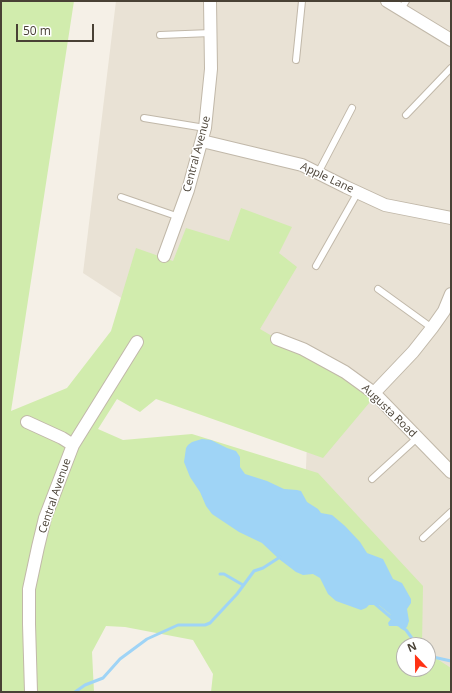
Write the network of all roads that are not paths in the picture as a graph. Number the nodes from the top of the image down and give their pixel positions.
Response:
1 (210, 1) edge
2 (302, 1) edge
3 (387, 1) edge
4 (404, 5) edge
5 (211, 33) junction
6 (160, 35) dead end
7 (451, 40) edge
8 (296, 60) dead end
9 (451, 68) edge
10 (352, 108) dead end
11 (406, 115) dead end
12 (144, 118) dead end
13 (205, 128) junction
14 (202, 141) junction
15 (318, 173) junction
16 (358, 192) junction
17 (121, 196) dead end
18 (178, 217) junction
19 (451, 218) edge
20 (164, 256) dead end
21 (316, 266) dead end
22 (378, 289) dead end
23 (451, 294) edge
24 (432, 328) junction
25 (277, 339) dead end
26 (137, 342) dead end
27 (374, 393) junction
28 (27, 422) dead end
29 (417, 438) junction
30 (73, 445) junction
31 (451, 472) edge
32 (372, 480) dead end
33 (451, 512) edge
34 (423, 538) dead end
35 (31, 692) edge

1 - 5 street, Central Avenue
2 - 8 lane
3 - 4 street
4 - 7 street
5 - 6 lane
5 - 13 street, Central Avenue
9 - 11 lane
10 - 15 lane
12 - 13 lane
13 - 14 street, Central Avenue
14 - 15 street, Apple Lane
14 - 18 street, Central Avenue
15 - 16 street, Apple Lane
16 - 19 street, Apple Lane
16 - 21 lane
17 - 18 lane
18 - 20 street, Central Avenue
22 - 24 lane
23 - 24 street
24 - 27 street
25 - 27 street, Augusta Road
26 - 30 street, Central Avenue
27 - 29 street, Augusta Road
28 - 30 street
29 - 31 street, Augusta Road
29 - 32 lane
30 - 35 street, Central Avenue
33 - 34 lane

